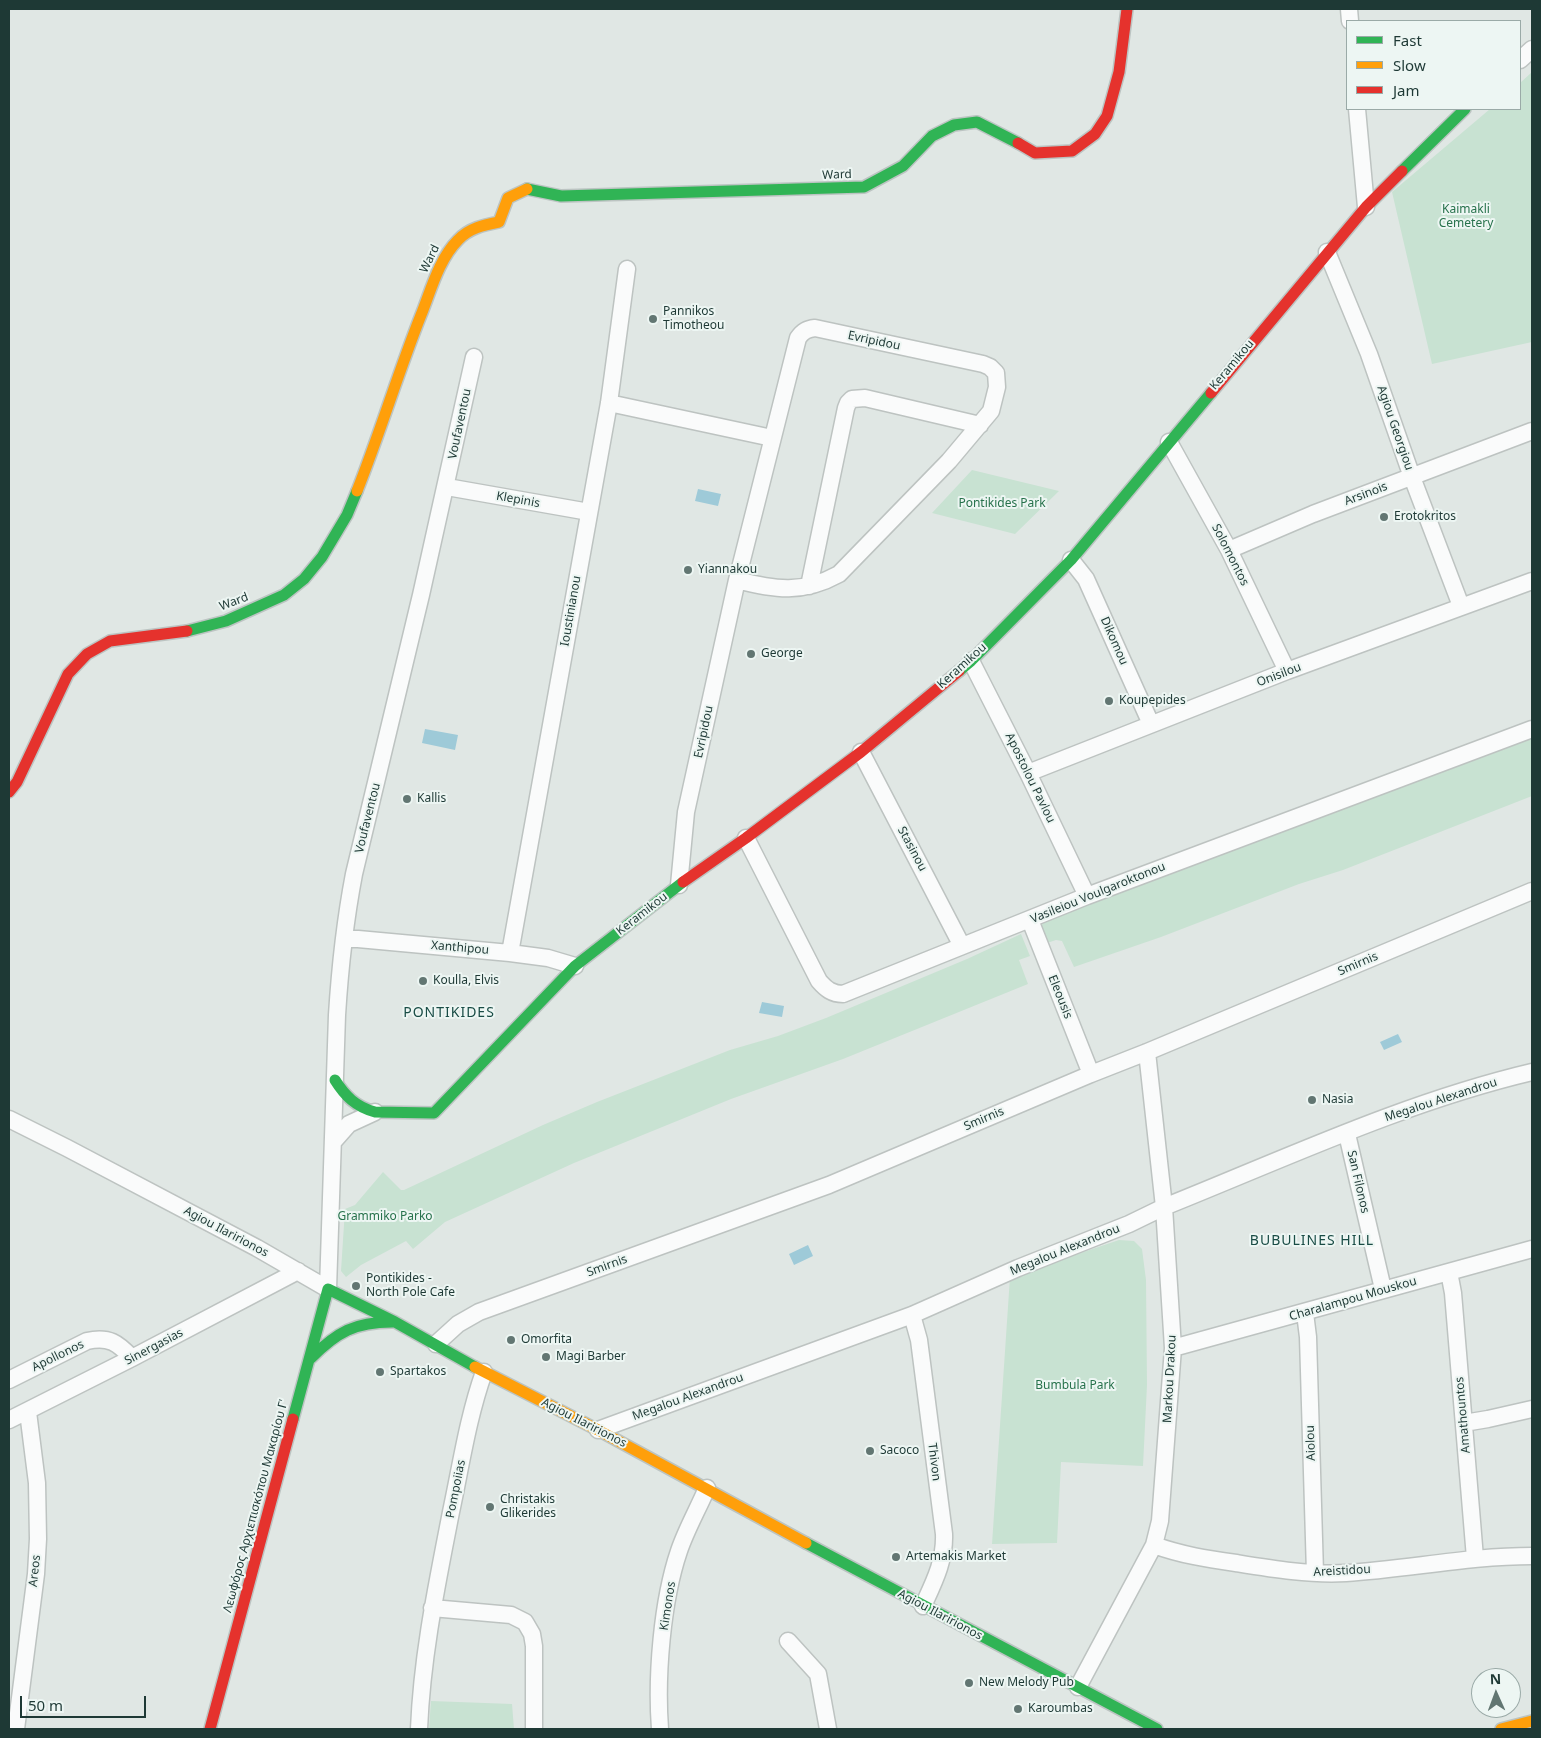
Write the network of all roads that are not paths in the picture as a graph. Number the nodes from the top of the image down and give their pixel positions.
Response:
1 (1126, 9) edge
2 (1532, 49) edge
3 (1521, 59) edge
4 (1358, 110) edge
5 (1464, 110) edge
6 (1366, 207) junction
7 (1327, 252) junction
8 (627, 269) dead end
9 (474, 357) dead end
10 (610, 403) junction
11 (980, 425) junction
12 (1532, 431) edge
13 (772, 438) junction
14 (1169, 442) junction
15 (1412, 477) junction
16 (447, 487) junction
17 (589, 512) junction
18 (1229, 550) junction
19 (1071, 560) junction
20 (737, 580) junction
21 (1532, 581) edge
22 (809, 586) junction
23 (1461, 606) junction
24 (971, 661) junction
25 (1287, 671) junction
26 (1152, 724) junction
27 (1532, 729) edge
28 (861, 752) junction
29 (1028, 773) junction
30 (9, 792) edge
31 (746, 838) junction
32 (679, 885) junction
33 (1532, 890) edge
34 (1087, 896) junction
35 (1030, 920) junction
36 (344, 939) junction
37 (962, 946) junction
38 (510, 953) junction
39 (575, 966) junction
40 (1147, 1052) junction
41 (1532, 1072) edge
42 (1091, 1074) junction
43 (335, 1080) junction
44 (375, 1112) junction
45 (9, 1119) edge
46 (1347, 1134) junction
47 (334, 1141) junction
48 (1164, 1208) junction
49 (1532, 1249) edge
50 (298, 1271) junction
51 (1449, 1272) junction
52 (328, 1289) junction
53 (1383, 1289) junction
54 (1305, 1313) junction
55 (912, 1315) junction
56 (395, 1322) junction
57 (436, 1344) junction
58 (1173, 1348) junction
59 (132, 1358) junction
60 (311, 1358) junction
61 (484, 1372) junction
62 (9, 1380) edge
63 (1532, 1409) edge
64 (28, 1412) junction
65 (9, 1420) edge
66 (1464, 1423) junction
67 (598, 1430) junction
68 (707, 1488) junction
69 (1154, 1545) junction
70 (1532, 1556) edge
71 (1475, 1558) junction
72 (1314, 1572) junction
73 (923, 1606) junction
74 (432, 1608) junction
75 (788, 1641) dead end
76 (1078, 1687) junction
77 (1532, 1721) edge
78 (16, 1729) edge
79 (210, 1729) edge
80 (419, 1729) edge
81 (534, 1729) edge
82 (660, 1729) edge
83 (828, 1729) edge
84 (1157, 1729) edge
85 (1501, 1729) edge

1 - 30 street, Ward
2 - 3 street
4 - 6 street
5 - 6 street, Keramikou
6 - 7 street, Keramikou
7 - 14 street, Keramikou
7 - 15 street, Agiou Georgiou
8 - 10 street, Ioustinianou
9 - 16 street, Voufaventou
10 - 13 street
10 - 17 street, Ioustinianou
11 - 13 street, Evripidou
11 - 22 street, Evripidou
11 - 22 street
12 - 15 street, Arsinois
13 - 20 street, Evripidou
14 - 18 street, Solomontos
14 - 19 street, Keramikou
15 - 18 street, Arsinois
15 - 23 street, Agiou Georgiou
16 - 17 street, Klepinis
16 - 36 street, Voufaventou
17 - 38 street, Ioustinianou
18 - 25 street, Solomontos
19 - 24 street, Keramikou
19 - 26 street, Dikomou
20 - 22 street, Evripidou
20 - 32 street, Evripidou
21 - 23 street, Onisilou
23 - 25 street, Onisilou
24 - 28 street, Keramikou
24 - 29 street, Apostolou Pavlou
25 - 26 street, Onisilou
26 - 29 street, Onisilou
27 - 34 street, Vasileiou Voulgaroktonou
28 - 31 street, Keramikou
28 - 37 street, Stasinou
29 - 34 street, Apostolou Pavlou
31 - 32 street, Keramikou
31 - 37 street, Vasileiou Voulgaroktonou
32 - 39 street, Keramikou
33 - 40 street, Smirnis
34 - 35 street, Vasileiou Voulgaroktonou
35 - 37 street, Vasileiou Voulgaroktonou
35 - 42 street, Eleousis
36 - 38 street, Xanthipou
36 - 43 street, Voufaventou
38 - 39 street, Xanthipou
39 - 44 street, Keramikou
40 - 42 street, Smirnis
40 - 48 street, Markou Drakou
41 - 46 street, Megalou Alexandrou
42 - 57 street, Smirnis
43 - 44 street, Keramikou
43 - 47 street, Voufaventou
44 - 47 street, Keramikou
45 - 50 street, Agiou Ilaririonos
46 - 48 street, Megalou Alexandrou
46 - 53 street, San Filonos
47 - 52 street, Voufaventou
48 - 55 street, Megalou Alexandrou
48 - 58 street, Markou Drakou
49 - 51 street, Charalampou Mouskou
50 - 52 street, Agiou Ilaririonos
50 - 59 street, Sinergasias
51 - 53 street, Charalampou Mouskou
51 - 66 street, Amathountos
52 - 56 street, Agiou Ilaririonos
52 - 60 street, Λεωφόρος Αρχιεπισκόπου Μακαρίου Γ'
53 - 54 street, Charalampou Mouskou
54 - 58 street, Charalampou Mouskou
54 - 72 street, Aiolou
55 - 67 street, Megalou Alexandrou
55 - 73 street, Thivon
56 - 57 street, Agiou Ilaririonos
56 - 60 street
57 - 61 street, Agiou Ilaririonos
58 - 69 street, Markou Drakou
59 - 62 street, Apollonos
59 - 64 street, Sinergasias
60 - 79 street, Λεωφόρος Αρχιεπισκόπου Μακαρίου Γ'
61 - 67 street, Agiou Ilaririonos
61 - 74 street, Pompoiias
63 - 66 street
64 - 65 street, Sinergasias
64 - 78 street, Areos
66 - 71 street, Amathountos
67 - 68 street, Agiou Ilaririonos
68 - 73 street, Agiou Ilaririonos
68 - 82 street, Kimonos
69 - 72 street, Areistidou
69 - 76 street, Markou Drakou
70 - 71 street, Areistidou
71 - 72 street, Areistidou
73 - 76 street, Agiou Ilaririonos
74 - 80 street, Pompoiias
74 - 81 street
75 - 83 street
76 - 84 street, Agiou Ilaririonos
77 - 85 street

